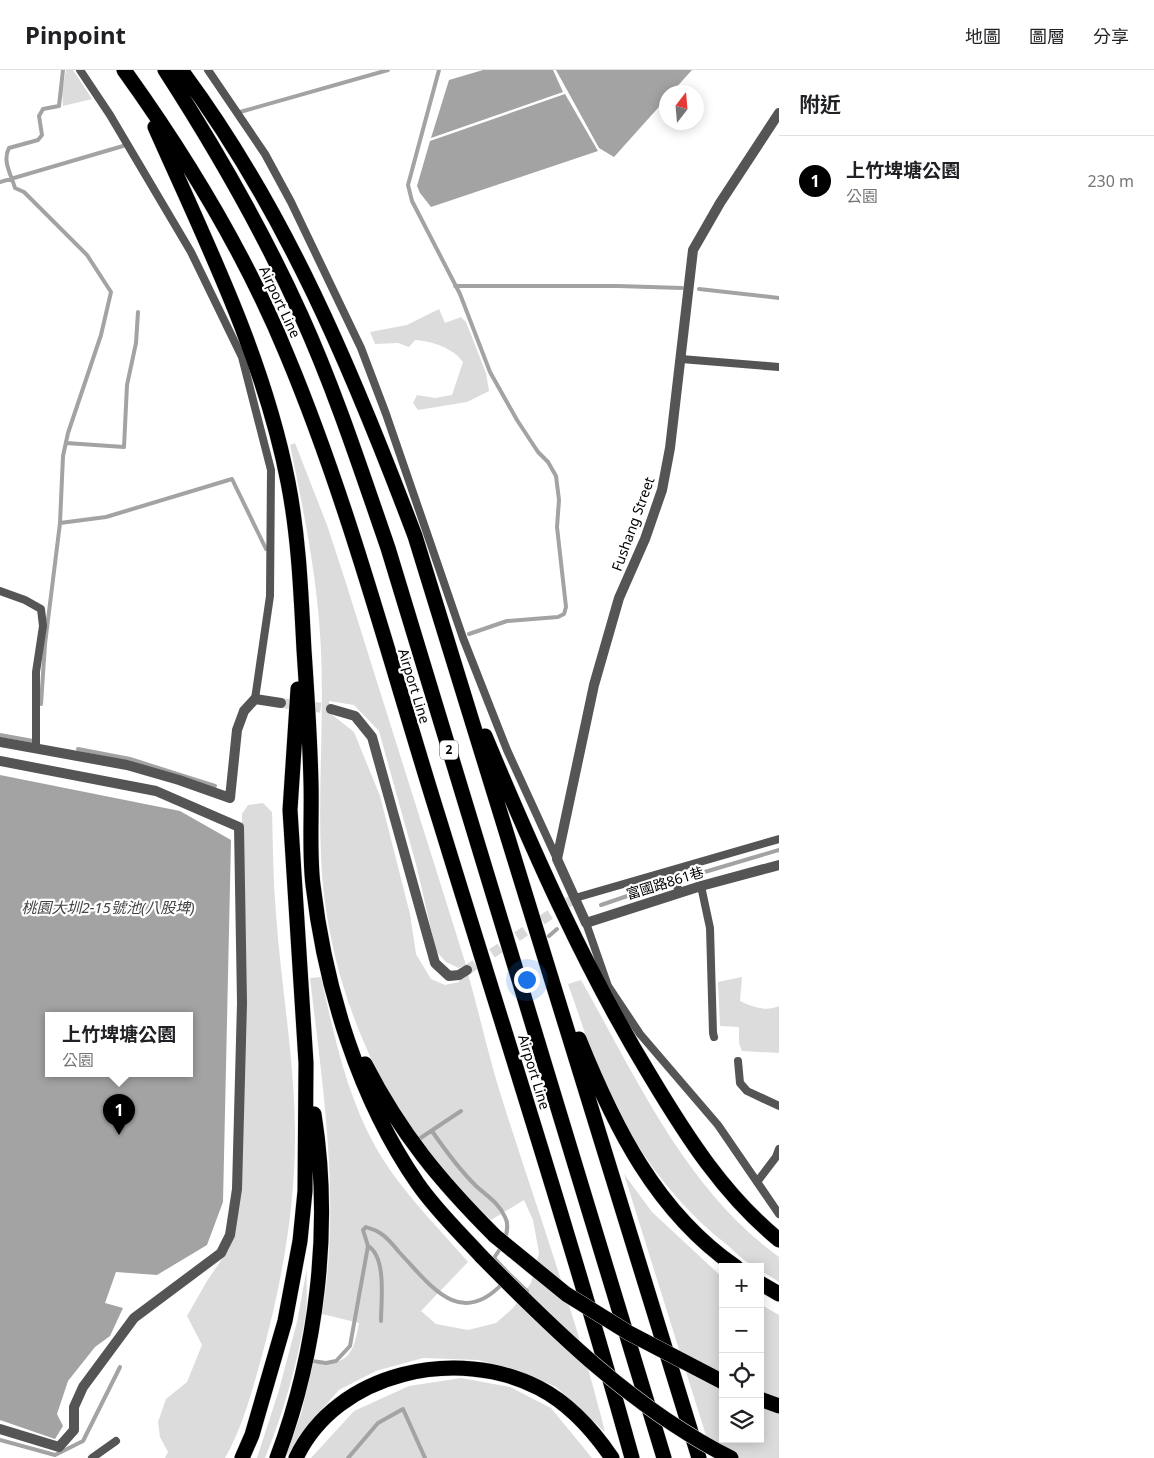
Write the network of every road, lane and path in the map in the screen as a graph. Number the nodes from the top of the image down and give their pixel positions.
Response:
1 (80, 70) edge
2 (124, 70) edge
3 (166, 70) edge
4 (181, 70) edge
5 (208, 70) edge
6 (137, 87) junction
7 (779, 113) edge
8 (681, 359) junction
9 (779, 367) edge
10 (0, 591) edge
11 (303, 622) junction
12 (452, 656) junction
13 (254, 699) junction
14 (281, 703) tunnel mouth
15 (331, 710) tunnel mouth
16 (0, 742) edge
17 (36, 749) junction
18 (0, 761) edge
19 (779, 839) edge
20 (557, 859) junction
21 (779, 864) edge
22 (673, 870) junction
23 (701, 886) junction
24 (679, 893) junction
25 (576, 898) junction
26 (586, 923) junction
27 (542, 950) junction
28 (467, 970) tunnel mouth
29 (344, 1025) junction
30 (714, 1038) dead end
31 (738, 1061) dead end
32 (306, 1063) junction
33 (779, 1106) edge
34 (779, 1150) edge
35 (757, 1182) junction
36 (779, 1214) edge
37 (779, 1240) edge
38 (732, 1263) edge
39 (764, 1285) edge
40 (779, 1294) edge
41 (719, 1380) edge
42 (764, 1400) edge
43 (779, 1406) edge
44 (0, 1429) edge
45 (116, 1441) dead end
46 (92, 1458) edge
47 (242, 1458) edge
48 (277, 1458) edge
49 (296, 1458) edge
50 (612, 1458) edge
51 (632, 1458) edge
52 (664, 1458) edge
53 (698, 1458) edge
54 (731, 1458) edge

1 - 13 lane
2 - 6 highway, Airport Line / 2
3 - 52 highway, Airport Line / 2
4 - 12 highway
5 - 20 lane
6 - 11 highway
6 - 51 highway, Airport Line / 2
7 - 8 street, Fushang Street
8 - 9 lane
8 - 20 street, Fushang Street
10 - 17 lane
11 - 29 highway
11 - 32 highway
12 - 27 highway
12 - 37 highway
13 - 14 street
13 - 17 street
15 - 28 street
16 - 17 street
18 - 44 street
19 - 22 lane
20 - 25 street
21 - 23 street, 富國路861巷
22 - 24 lane
22 - 25 lane
23 - 24 street, 富國路861巷
23 - 30 lane
24 - 26 street, 富國路861巷
25 - 26 street
26 - 35 lane
27 - 38 highway
27 - 53 highway, bridge
29 - 41 highway, bridge
29 - 54 highway, bridge
31 - 33 lane
32 - 47 highway
32 - 48 highway
34 - 35 lane
35 - 36 lane
39 - 40 highway
42 - 43 highway
45 - 46 lane
49 - 50 highway

